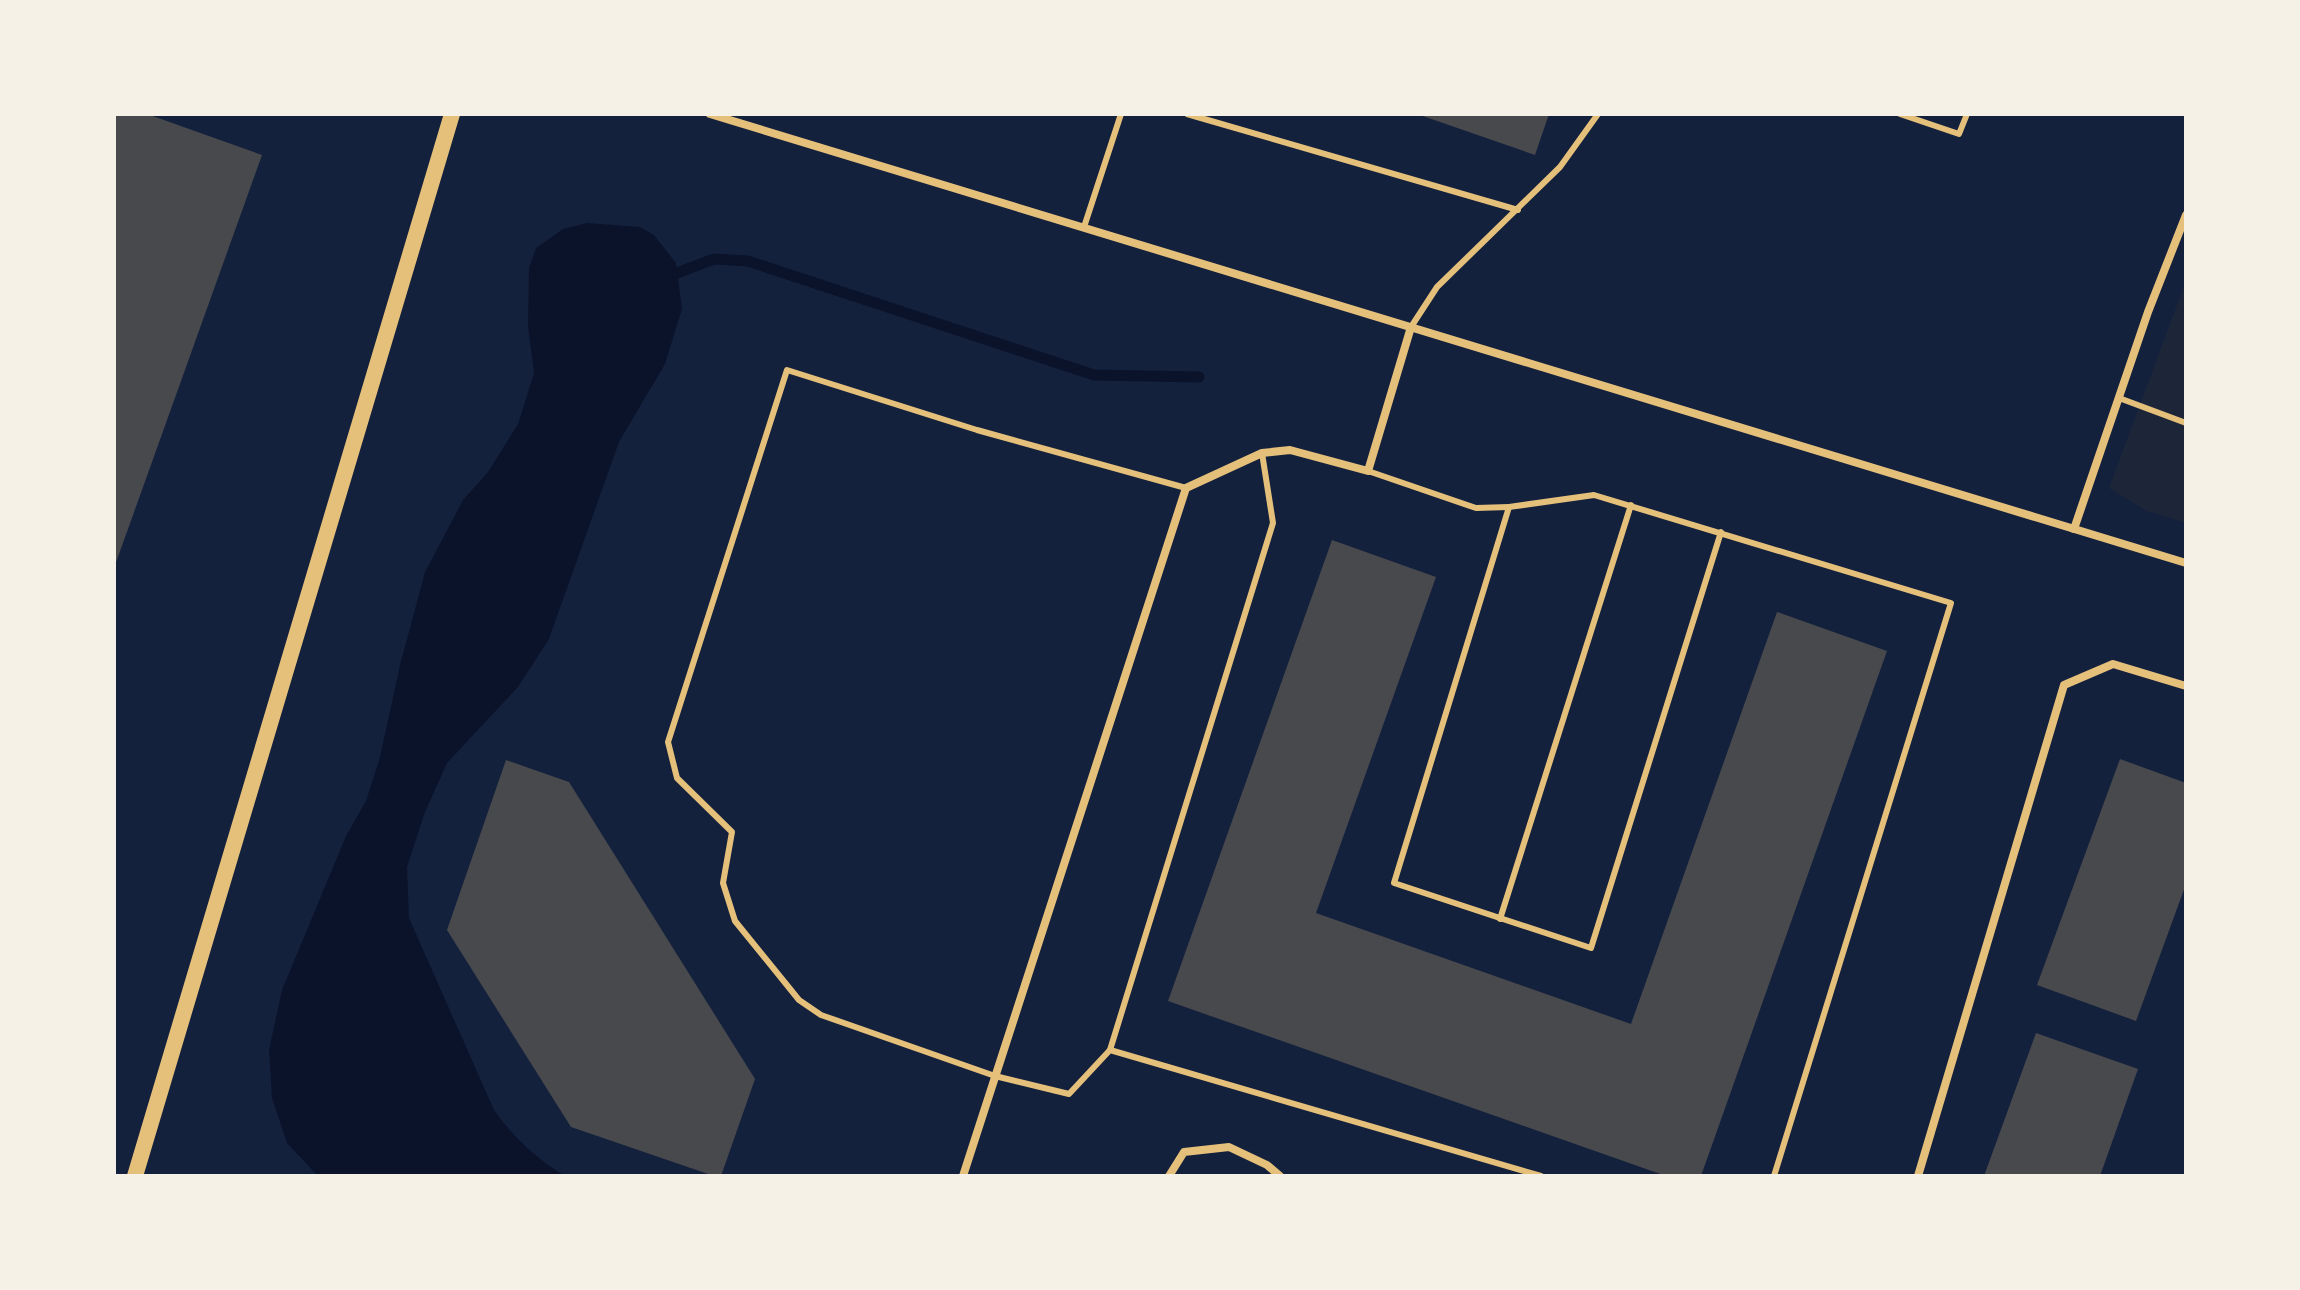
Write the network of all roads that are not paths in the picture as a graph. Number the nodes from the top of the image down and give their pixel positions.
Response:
1 (452, 114) edge
2 (710, 114) edge
3 (1121, 114) edge
4 (1187, 114) edge
5 (1598, 114) edge
6 (1900, 114) edge
7 (1967, 114) edge
8 (1518, 210) junction
9 (2186, 215) edge
10 (1084, 227) junction
11 (1411, 327) junction
12 (2119, 398) junction
13 (2186, 423) edge
14 (1262, 453) junction
15 (1368, 471) junction
16 (1186, 488) junction
17 (1631, 505) junction
18 (1509, 507) junction
19 (2074, 529) junction
20 (1721, 532) junction
21 (2186, 563) edge
22 (2186, 686) edge
23 (1500, 919) junction
24 (1110, 1050) junction
25 (995, 1076) junction
26 (135, 1176) edge
27 (963, 1176) edge
28 (1169, 1176) edge
29 (1280, 1176) edge
30 (1541, 1176) edge
31 (1774, 1176) edge
32 (1918, 1176) edge

1 - 26 main road
2 - 10 street
3 - 10 lane
4 - 8 lane
5 - 8 lane
6 - 7 lane
8 - 11 lane
9 - 12 street
10 - 11 street
11 - 15 street
11 - 19 street
12 - 13 lane
12 - 19 street
14 - 15 street
14 - 16 street
14 - 24 lane
15 - 18 lane
16 - 25 street
16 - 25 lane
17 - 18 lane
17 - 20 lane
17 - 23 lane
18 - 23 lane
19 - 21 street
20 - 23 lane
20 - 31 lane
22 - 32 street
24 - 25 lane
24 - 30 lane
25 - 27 street
28 - 29 street

